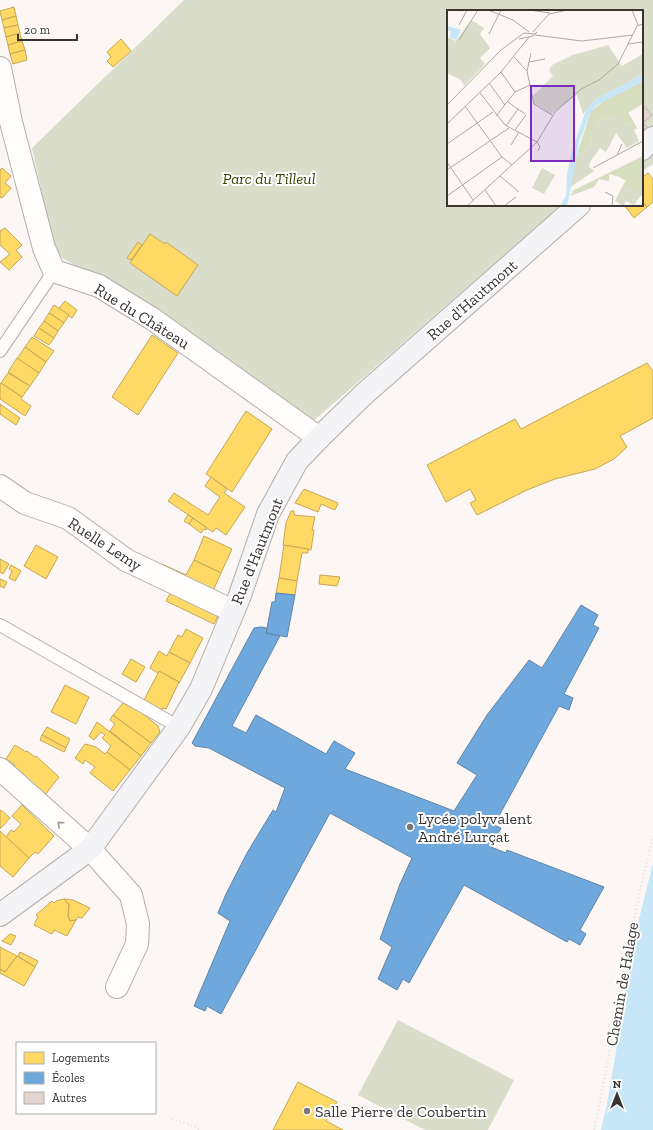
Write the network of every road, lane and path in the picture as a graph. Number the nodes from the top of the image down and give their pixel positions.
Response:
1 (0, 68) edge
2 (653, 138) edge
3 (643, 148) edge
4 (579, 206) edge
5 (54, 271) junction
6 (0, 351) edge
7 (319, 438) junction
8 (0, 486) edge
9 (233, 611) junction
10 (0, 626) edge
11 (179, 727) junction
12 (0, 769) edge
13 (653, 838) edge
14 (90, 849) junction
15 (0, 915) edge
16 (116, 987) dead end
17 (172, 1119) dead end
18 (200, 1130) edge
19 (594, 1130) edge

1 - 5 street
2 - 3 street
4 - 7 street, Rue d'Hautmont
5 - 6 lane
5 - 7 street, Rue du Château
7 - 9 street, Rue d'Hautmont
8 - 9 street, Ruelle Lemy
9 - 11 street, Rue d'Hautmont
10 - 11 lane
11 - 14 street, Rue d'Hautmont
14 -> 12 street
13 - 19 path, Chemin de Halage
14 - 15 street, Rue d'Hautmont
14 - 16 street
17 - 18 path

